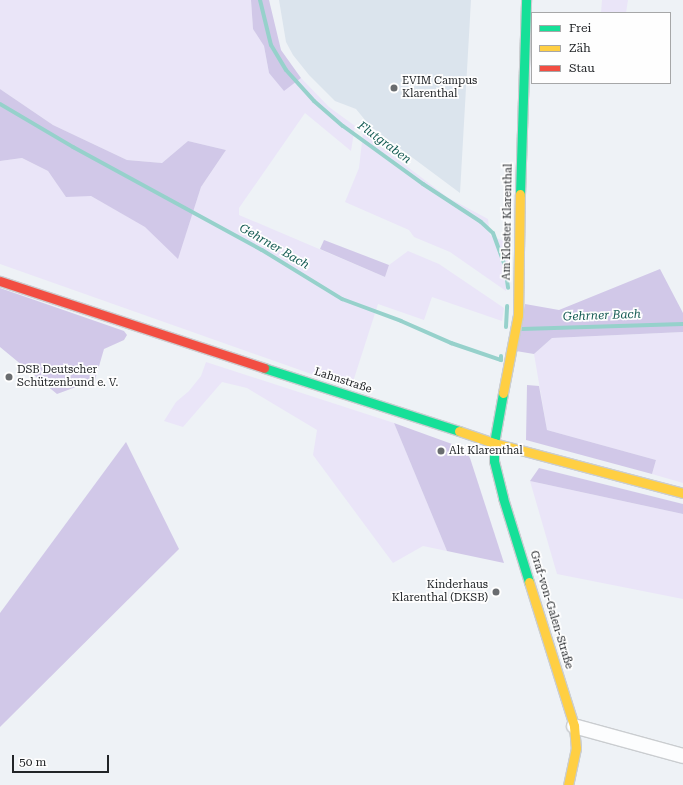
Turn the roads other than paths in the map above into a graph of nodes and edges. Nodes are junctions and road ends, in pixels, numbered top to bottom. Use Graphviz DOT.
graph roads {
  1 [pos="526,0"];
  2 [pos="0,281"];
  3 [pos="494,443"];
  4 [pos="683,493"];
  5 [pos="574,726"];
  6 [pos="683,756"];
  7 [pos="568,785"];
  1 -- 3 [label="street, Am Kloster Klarenthal"];
  2 -- 3 [label="street, Lahnstraße"];
  3 -- 4 [label="street, Lahnstraße"];
  3 -- 5 [label="street, Graf-von-Galen-Straße"];
  5 -- 6 [label="street"];
  5 -- 7 [label="street, Graf-von-Galen-Straße"];
}
